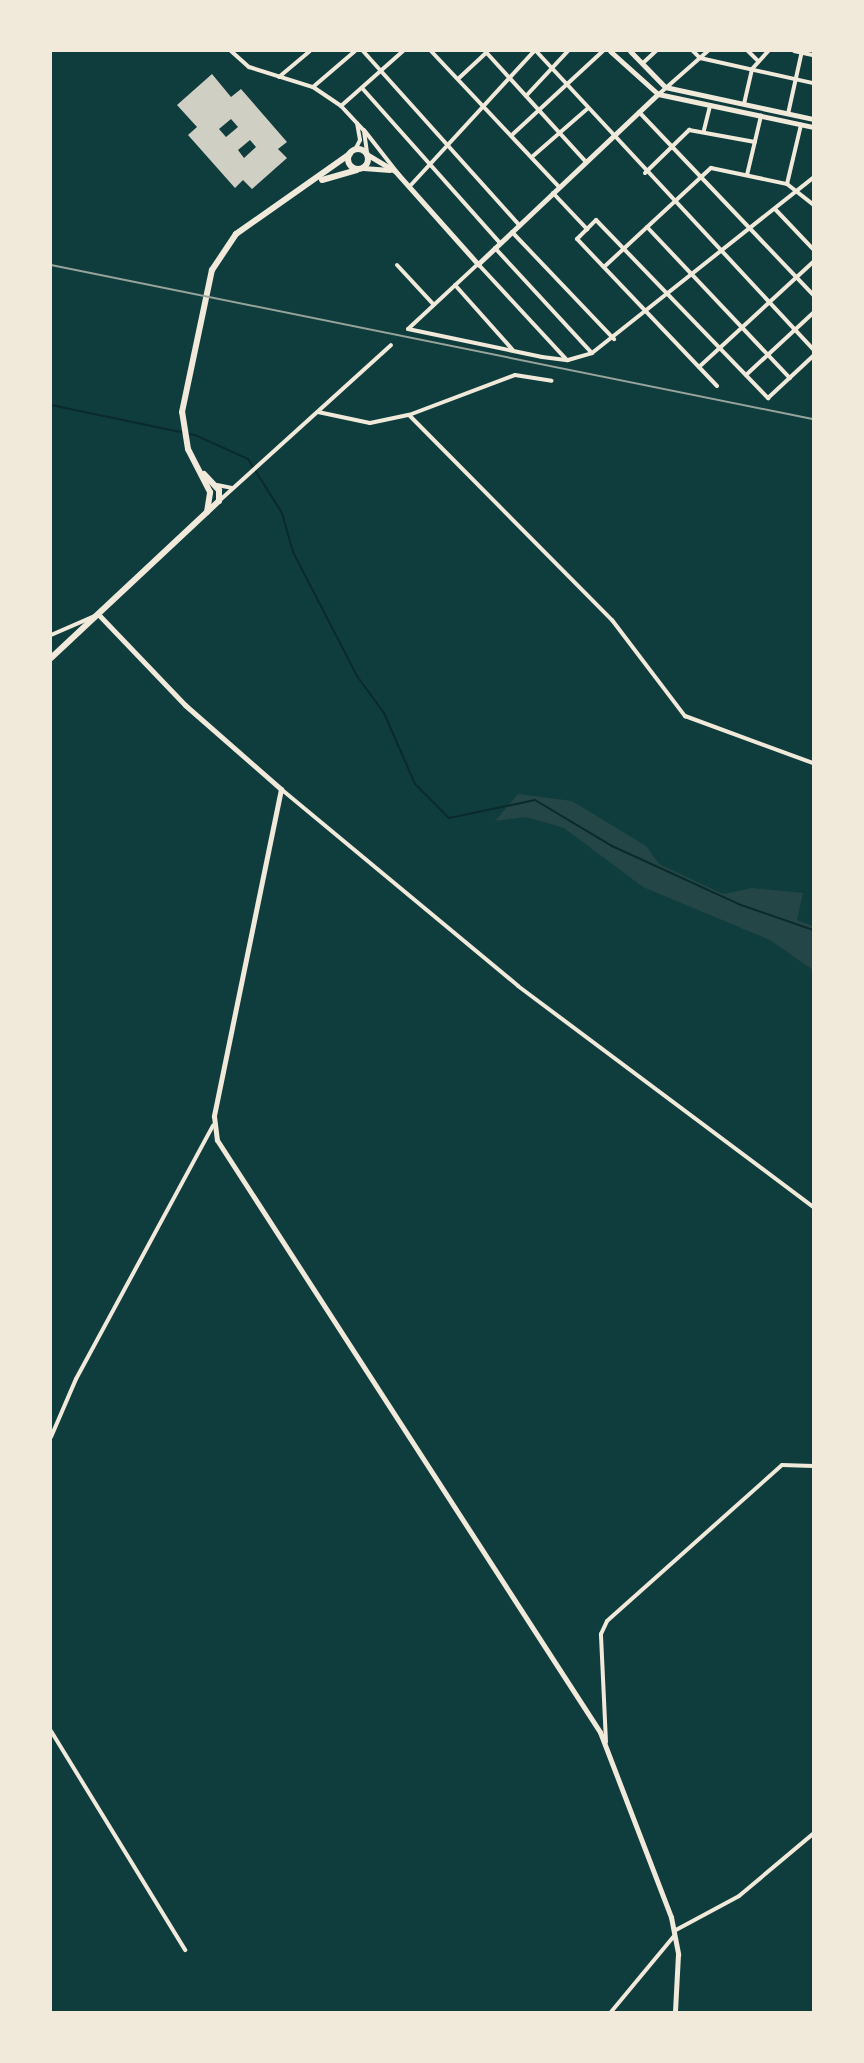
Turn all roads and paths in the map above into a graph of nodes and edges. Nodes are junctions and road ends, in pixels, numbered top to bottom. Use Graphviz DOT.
graph roads {
  1 [pos="231,51"];
  2 [pos="355,51"];
  3 [pos="363,51"];
  4 [pos="403,51"];
  5 [pos="431,51"];
  6 [pos="443,51"];
  7 [pos="535,51"];
  8 [pos="568,51"];
  9 [pos="603,51"];
  10 [pos="610,51"];
  11 [pos="630,51"];
  12 [pos="656,51"];
  13 [pos="693,51"];
  14 [pos="708,51"];
  15 [pos="748,51"];
  16 [pos="768,51"];
  17 [pos="794,51"];
  18 [pos="308,52"];
  19 [pos="486,52"];
  20 [pos="802,52"];
  21 [pos="813,55"];
  22 [pos="437,57"];
  23 [pos="700,58"];
  24 [pos="757,60"];
  25 [pos="643,63"];
  26 [pos="551,69"];
  27 [pos="752,69"];
  28 [pos="381,71"];
  29 [pos="279,77"];
  30 [pos="509,78"];
  31 [pos="458,79"];
  32 [pos="796,80"];
  33 [pos="813,83"];
  34 [pos="566,86"];
  35 [pos="313,87"];
  36 [pos="665,87"];
  37 [pos="362,88"];
  38 [pos="658,94"];
  39 [pos="526,96"];
  40 [pos="744,104"];
  41 [pos="341,106"];
  42 [pos="485,106"];
  43 [pos="710,106"];
  44 [pos="587,109"];
  45 [pos="539,110"];
  46 [pos="639,112"];
  47 [pos="788,114"];
  48 [pos="760,116"];
  49 [pos="813,119"];
  50 [pos="356,123"];
  51 [pos="801,125"];
  52 [pos="362,128"];
  53 [pos="813,128"];
  54 [pos="704,130"];
  55 [pos="560,132"];
  56 [pos="513,134"];
  57 [pos="612,138"];
  58 [pos="755,142"];
  59 [pos="448,145"];
  60 [pos="672,146"];
  61 [pos="352,152"];
  62 [pos="367,154"];
  63 [pos="533,156"];
  64 [pos="586,162"];
  65 [pos="430,165"];
  66 [pos="360,169"];
  67 [pos="395,171"];
  68 [pos="645,173"];
  69 [pos="747,175"];
  70 [pos="400,176"];
  71 [pos="701,177"];
  72 [pos="813,178"];
  73 [pos="318,181"];
  74 [pos="787,184"];
  75 [pos="410,186"];
  76 [pos="559,187"];
  77 [pos="800,189"];
  78 [pos="553,193"];
  79 [pos="674,202"];
  80 [pos="813,204"];
  81 [pos="775,209"];
  82 [pos="519,225"];
  83 [pos="647,227"];
  84 [pos="587,229"];
  85 [pos="753,229"];
  86 [pos="512,232"];
  87 [pos="497,245"];
  88 [pos="625,249"];
  89 [pos="813,249"];
  90 [pos="723,253"];
  91 [pos="813,262"];
  92 [pos="478,264"];
  93 [pos="397,265"];
  94 [pos="604,267"];
  95 [pos="694,275"];
  96 [pos="796,278"];
  97 [pos="455,285"];
  98 [pos="671,294"];
  99 [pos="813,295"];
  100 [pos="770,303"];
  101 [pos="434,304"];
  102 [pos="648,313"];
  103 [pos="813,313"];
  104 [pos="742,327"];
  105 [pos="794,330"];
  106 [pos="614,339"];
  107 [pos="391,345"];
  108 [pos="720,348"];
  109 [pos="813,349"];
  110 [pos="512,350"];
  111 [pos="592,353"];
  112 [pos="767,356"];
  113 [pos="813,356"];
  114 [pos="568,360"];
  115 [pos="699,367"];
  116 [pos="746,375"];
  117 [pos="790,378"];
  118 [pos="552,381"];
  119 [pos="717,386"];
  120 [pos="318,412"];
  121 [pos="410,415"];
  122 [pos="201,471"];
  123 [pos="240,484"];
  124 [pos="216,485"];
  125 [pos="210,492"];
  126 [pos="219,501"];
  127 [pos="207,512"];
  128 [pos="98,614"];
  129 [pos="51,635"];
  130 [pos="51,658"];
  131 [pos="813,763"];
  132 [pos="281,789"];
  133 [pos="213,1126"];
  134 [pos="813,1207"];
  135 [pos="51,1437"];
  136 [pos="813,1466"];
  137 [pos="51,1731"];
  138 [pos="606,1746"];
  139 [pos="813,1834"];
  140 [pos="675,1933"];
  141 [pos="185,1950"];
  142 [pos="611,2012"];
  143 [pos="675,2012"];
  1 -- 29 [label="street"];
  2 -- 35 [label="street"];
  3 -- 28 [label="street"];
  4 -- 28 [label="street"];
  5 -- 22 [label="street"];
  6 -- 22 [label="street"];
  7 -- 26 [label="street"];
  7 -- 30 [label="street"];
  8 -- 26 [label="street"];
  9 -- 34 [label="street"];
  10 -- 38 [label="street"];
  11 -- 25 [label="street"];
  12 -- 25 [label="street"];
  13 -- 23 [label="street"];
  14 -- 23 [label="street"];
  15 -- 24 [label="street"];
  16 -- 24 [label="street"];
  17 -- 20 [label="street"];
  18 -- 29 [label="street"];
  19 -- 30 [label="street"];
  19 -- 31 [label="street"];
  20 -- 21 [label="street"];
  20 -- 32 [label="street"];
  22 -- 31 [label="street"];
  23 -- 27 [label="street"];
  23 -- 36 [label="street"];
  24 -- 27 [label="street"];
  25 -- 36 [label="street"];
  26 -- 34 [label="street"];
  26 -- 39 [label="street"];
  27 -- 32 [label="street"];
  27 -- 40 [label="street"];
  28 -- 37 [label="street"];
  28 -- 59 [label="street"];
  29 -- 35 [label="street"];
  30 -- 39 [label="street"];
  30 -- 42 [label="street"];
  31 -- 42 [label="street"];
  32 -- 33 [label="street"];
  32 -- 47 [label="street"];
  34 -- 44 [label="street"];
  34 -- 45 [label="street"];
  35 -- 41 [label="street"];
  36 -- 38 [label="street"];
  36 -- 40 [label="street"];
  37 -- 41 [label="street"];
  37 -- 65 [label="street"];
  38 -- 43 [label="street"];
  38 -- 46 [label="street"];
  39 -- 45 [label="street"];
  40 -- 47 [label="street"];
  41 -- 50 [label="street"];
  42 -- 56 [label="street"];
  42 -- 59 [label="street"];
  43 -- 48 [label="street"];
  43 -- 54 [label="street"];
  44 -- 55 [label="street"];
  44 -- 57 [label="street"];
  45 -- 55 [label="street"];
  45 -- 56 [label="street"];
  46 -- 57 [label="street"];
  46 -- 60 [label="street"];
  47 -- 49 [label="street"];
  48 -- 51 [label="street"];
  48 -- 58 [label="street"];
  50 -- 52 [label="street"];
  50 -- 61 [label="street"];
  51 -- 53 [label="street"];
  51 -- 74 [label="street"];
  52 -- 62 [label="street"];
  52 -- 70 [label="street"];
  54 -- 58 [label="street"];
  54 -- 60 [label="street"];
  55 -- 63 [label="street"];
  55 -- 64 [label="street"];
  56 -- 63 [label="street"];
  57 -- 64 [label="street"];
  57 -- 68 [label="street"];
  58 -- 69 [label="street"];
  59 -- 65 [label="street"];
  59 -- 82 [label="street"];
  60 -- 68 [label="street"];
  60 -- 71 [label="street"];
  61 -- 62 [label="main road"];
  61 -- 66 [label="main road"];
  61 -- 73 [label="main road"];
  62 -- 66 [label="main road"];
  62 -- 67 [label="street"];
  63 -- 76 [label="street"];
  64 -- 76 [label="street"];
  65 -- 75 [label="street"];
  65 -- 87 [label="street"];
  66 -- 67 [label="street"];
  66 -- 73 [label="main road"];
  67 -- 70 [label="street"];
  68 -- 79 [label="street"];
  69 -- 71 [label="street"];
  69 -- 74 [label="street"];
  70 -- 75 [label="street"];
  71 -- 79 [label="street"];
  71 -- 85 [label="street"];
  72 -- 77 [label="street"];
  73 -- 122 [label="main road"];
  74 -- 77 [label="street"];
  75 -- 92 [label="street"];
  76 -- 78 [label="street"];
  77 -- 80 [label="street"];
  77 -- 81 [label="street"];
  78 -- 82 [label="street"];
  78 -- 84 [label="street"];
  79 -- 83 [label="street"];
  79 -- 90 [label="street"];
  81 -- 85 [label="street"];
  81 -- 89 [label="street"];
  82 -- 86 [label="street"];
  83 -- 88 [label="street"];
  83 -- 95 [label="street"];
  84 -- 88 [label="street"];
  84 -- 94 [label="street"];
  85 -- 90 [label="street"];
  85 -- 96 [label="street"];
  86 -- 87 [label="street"];
  86 -- 106 [label="street"];
  87 -- 92 [label="street"];
  87 -- 111 [label="street"];
  88 -- 94 [label="street"];
  88 -- 98 [label="street"];
  90 -- 95 [label="street"];
  90 -- 100 [label="street"];
  91 -- 96 [label="street"];
  92 -- 97 [label="street"];
  92 -- 114 [label="street"];
  93 -- 101 [label="street"];
  94 -- 102 [label="street"];
  95 -- 98 [label="street"];
  95 -- 104 [label="street"];
  96 -- 99 [label="street"];
  96 -- 100 [label="street"];
  97 -- 101 [label="street"];
  97 -- 110 [label="street"];
  98 -- 102 [label="street"];
  98 -- 108 [label="street"];
  100 -- 104 [label="street"];
  100 -- 105 [label="street"];
  101 -- 110 [label="street"];
  102 -- 106 [label="street"];
  102 -- 115 [label="street"];
  103 -- 105 [label="street"];
  104 -- 108 [label="street"];
  104 -- 112 [label="street"];
  105 -- 109 [label="street"];
  105 -- 112 [label="street"];
  106 -- 111 [label="street"];
  107 -- 120 [label="street"];
  108 -- 115 [label="street"];
  108 -- 116 [label="street"];
  110 -- 114 [label="street"];
  111 -- 114 [label="street"];
  112 -- 116 [label="street"];
  112 -- 117 [label="street"];
  113 -- 117 [label="street"];
  115 -- 119 [label="street"];
  116 -- 117 [label="street"];
  118 -- 121 [label="street"];
  120 -- 121 [label="street"];
  120 -- 123 [label="street"];
  121 -- 131 [label="street"];
  122 -- 124 [label="main road"];
  122 -- 125 [label="main road"];
  123 -- 124 [label="street"];
  123 -- 126 [label="street"];
  124 -- 126 [label="main road"];
  125 -- 126 [label="main road"];
  125 -- 127 [label="main road"];
  126 -- 127 [label="main road"];
  127 -- 128 [label="main road"];
  128 -- 129 [label="street"];
  128 -- 130 [label="main road"];
  128 -- 132 [label="street"];
  132 -- 133 [label="street"];
  132 -- 134 [label="street"];
  133 -- 135 [label="street"];
  133 -- 138 [label="street"];
  136 -- 138 [label="street"];
  137 -- 141 [label="street"];
  138 -- 140 [label="street"];
  139 -- 140 [label="street"];
  140 -- 142 [label="street"];
  140 -- 143 [label="street"];
}
